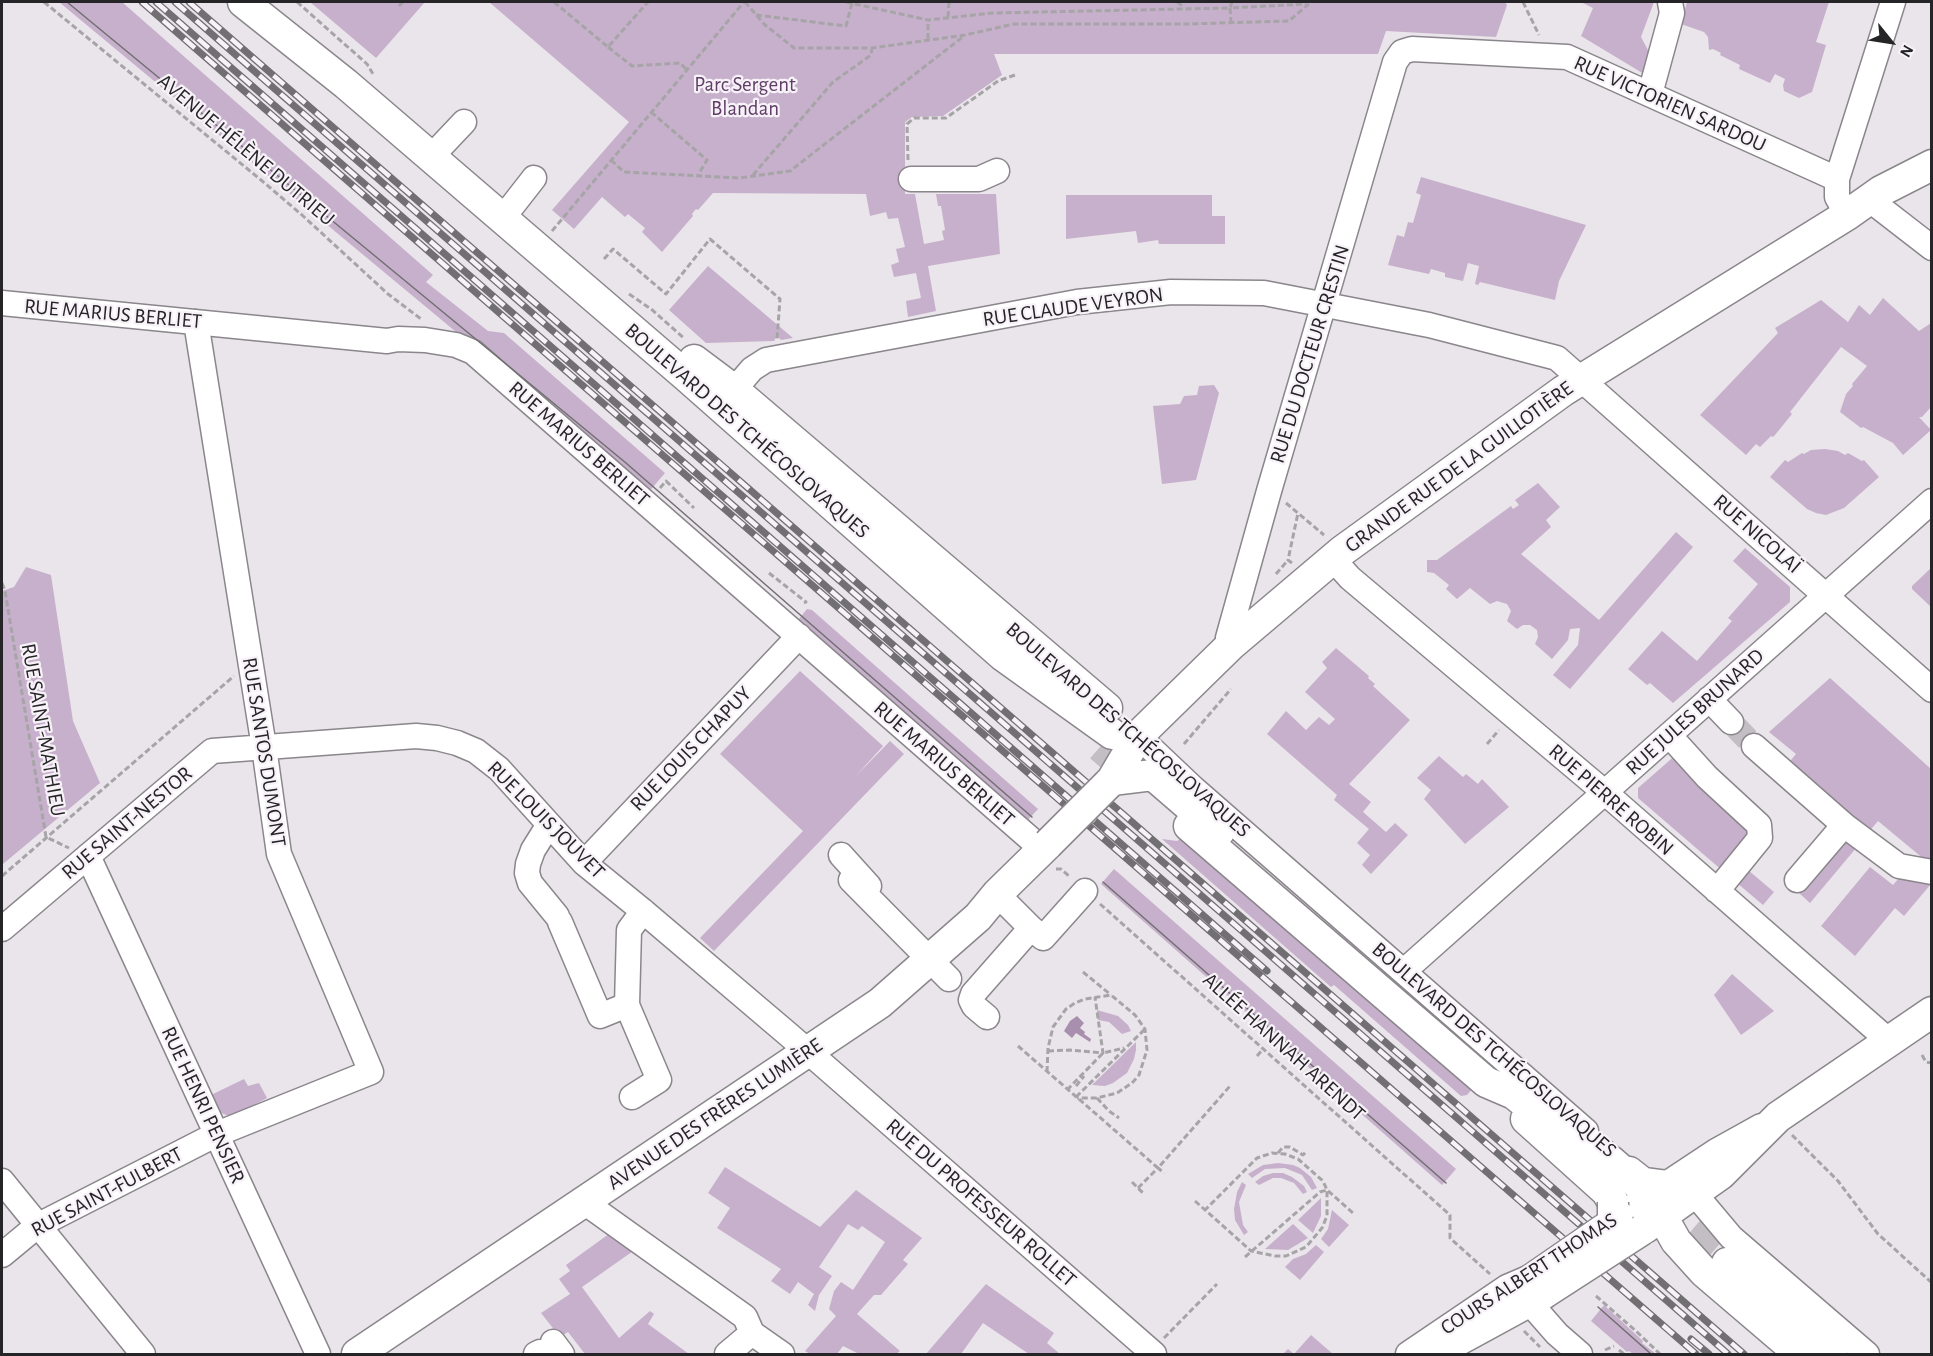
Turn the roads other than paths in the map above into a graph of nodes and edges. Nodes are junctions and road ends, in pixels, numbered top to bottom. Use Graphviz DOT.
graph roads {
  1 [pos="243,2"];
  2 [pos="266,2"];
  3 [pos="1670,2"];
  4 [pos="1893,2"];
  5 [pos="1395,62"];
  6 [pos="346,84"];
  7 [pos="1650,94"];
  8 [pos="464,122"];
  9 [pos="430,158"];
  10 [pos="1932,165"];
  11 [pos="997,171"];
  12 [pos="534,178"];
  13 [pos="911,179"];
  14 [pos="1837,179"];
  15 [pos="1858,207"];
  16 [pos="502,219"];
  17 [pos="1932,248"];
  18 [pos="2,303"];
  19 [pos="1326,303"];
  20 [pos="196,322"];
  21 [pos="1582,380"];
  22 [pos="723,394"];
  23 [pos="1932,501"];
  24 [pos="1331,549"];
  25 [pos="1825,595"];
  26 [pos="799,636"];
  27 [pos="1231,645"];
  28 [pos="1932,690"];
  29 [pos="1709,699"];
  30 [pos="1731,722"];
  31 [pos="1669,735"];
  32 [pos="1117,739"];
  33 [pos="1754,746"];
  34 [pos="264,747"];
  35 [pos="1110,782"];
  36 [pos="1605,793"];
  37 [pos="1844,825"];
  38 [pos="548,826"];
  39 [pos="1189,826"];
  40 [pos="1040,851"];
  41 [pos="840,855"];
  42 [pos="88,856"];
  43 [pos="584,863"];
  44 [pos="1932,872"];
  45 [pos="851,880"];
  46 [pos="1797,880"];
  47 [pos="1085,891"];
  48 [pos="1717,891"];
  49 [pos="997,894"];
  50 [pos="643,911"];
  51 [pos="1031,928"];
  52 [pos="2,929"];
  53 [pos="938,964"];
  54 [pos="1404,970"];
  55 [pos="627,1005"];
  56 [pos="1932,1012"];
  57 [pos="987,1017"];
  58 [pos="1889,1041"];
  59 [pos="808,1051"];
  60 [pos="1486,1070"];
  61 [pos="632,1096"];
  62 [pos="217,1134"];
  63 [pos="2,1182"];
  64 [pos="584,1202"];
  65 [pos="1649,1214"];
  66 [pos="37,1226"];
  67 [pos="2,1255"];
  68 [pos="1727,1263"];
  69 [pos="1540,1300"];
  70 [pos="752,1333"];
  71 [pos="1152,1353"];
  72 [pos="143,1354"];
  73 [pos="318,1354"];
  74 [pos="357,1354"];
  75 [pos="727,1354"];
  76 [pos="782,1354"];
  77 [pos="1408,1354"];
  78 [pos="1433,1354"];
  79 [pos="1472,1354"];
  80 [pos="1580,1354"];
  81 [pos="1800,1354"];
  82 [pos="1832,1354"];
  83 [pos="1867,1354"];
  1 -- 6 [label="main road, BOULEVARD DES TCHÉCOSLOVAQUES"];
  2 -- 6 [label="main road, BOULEVARD DES TCHÉCOSLOVAQUES"];
  3 -- 7 [label="street"];
  4 -- 14 [label="street"];
  5 -- 7 [label="street, RUE VICTORIEN SARDOU"];
  5 -- 19 [label="street, RUE DU DOCTEUR CRESTIN"];
  6 -- 9 [label="main road, BOULEVARD DES TCHÉCOSLOVAQUES"];
  7 -- 14 [label="street, RUE VICTORIEN SARDOU"];
  8 -- 9 [label="street"];
  9 -- 16 [label="main road, BOULEVARD DES TCHÉCOSLOVAQUES"];
  10 -- 15 [label="main road, GRANDE RUE DE LA GUILLOTIÈRE"];
  11 -- 13 [label="street"];
  12 -- 16 [label="street"];
  14 -- 15 [label="street"];
  15 -- 17 [label="street"];
  15 -- 21 [label="main road, GRANDE RUE DE LA GUILLOTIÈRE"];
  16 -- 22 [label="main road, BOULEVARD DES TCHÉCOSLOVAQUES"];
  18 -- 20 [label="street, RUE MARIUS BERLIET"];
  19 -- 21 [label="street, RUE CLAUDE VEYRON"];
  19 -- 22 [label="street, RUE CLAUDE VEYRON"];
  19 -- 27 [label="street, RUE DU DOCTEUR CRESTIN"];
  20 -- 26 [label="street, RUE MARIUS BERLIET"];
  20 -- 34 [label="street, RUE SANTOS DUMONT"];
  21 -- 24 [label="main road, GRANDE RUE DE LA GUILLOTIÈRE"];
  21 -- 25 [label="street, RUE NICOLAÏ"];
  22 -- 32 [label="main road, BOULEVARD DES TCHÉCOSLOVAQUES"];
  22 -- 32 [label="main road, BOULEVARD DES TCHÉCOSLOVAQUES"];
  23 -- 25 [label="street, RUE JULES BRUNARD"];
  24 -- 27 [label="main road, GRANDE RUE DE LA GUILLOTIÈRE"];
  24 -- 36 [label="street, RUE PIERRE ROBIN"];
  25 -- 28 [label="street, RUE NICOLAÏ"];
  25 -- 29 [label="street, RUE JULES BRUNARD"];
  26 -- 40 [label="street, RUE MARIUS BERLIET"];
  26 -- 43 [label="street, RUE LOUIS CHAPUY"];
  27 -- 32 [label="main road, GRANDE RUE DE LA GUILLOTIÈRE"];
  29 -- 30 [label="street"];
  29 -- 31 [label="street, RUE JULES BRUNARD"];
  31 -- 36 [label="street, RUE JULES BRUNARD"];
  31 -- 48 [label="street"];
  32 -- 35 [label="main road, GRANDE RUE DE LA GUILLOTIÈRE"];
  32 -- 54 [label="street, BOULEVARD DES TCHÉCOSLOVAQUES"];
  33 -- 37 [label="street"];
  34 -- 38 [label="street, RUE LOUIS JOUVET"];
  34 -- 42 [label="street, RUE SAINT-NESTOR"];
  34 -- 62 [label="street, RUE SANTOS DUMONT"];
  35 -- 40 [label="main road, GRANDE RUE DE LA GUILLOTIÈRE, bridge"];
  35 -- 60 [label="main road"];
  36 -- 48 [label="street, RUE PIERRE ROBIN"];
  36 -- 54 [label="street, RUE JULES BRUNARD"];
  37 -- 44 [label="street"];
  37 -- 46 [label="street"];
  38 -- 43 [label="street, RUE LOUIS JOUVET"];
  38 -- 55 [label="street"];
  39 -- 60 [label="main road"];
  40 -- 49 [label="main road, AVENUE DES FRÈRES LUMIÈRE"];
  41 -- 53 [label="street"];
  42 -- 52 [label="street, RUE SAINT-NESTOR"];
  42 -- 62 [label="street, RUE HENRI PENSIER"];
  43 -- 50 [label="street, RUE LOUIS JOUVET"];
  45 -- 53 [label="street"];
  47 -- 51 [label="street"];
  48 -- 58 [label="street, RUE PIERRE ROBIN"];
  49 -- 51 [label="street"];
  49 -- 53 [label="main road, AVENUE DES FRÈRES LUMIÈRE"];
  50 -- 55 [label="street"];
  50 -- 59 [label="street, RUE LOUIS JOUVET"];
  51 -- 57 [label="street"];
  53 -- 59 [label="main road, AVENUE DES FRÈRES LUMIÈRE"];
  54 -- 65 [label="street, BOULEVARD DES TCHÉCOSLOVAQUES"];
  55 -- 61 [label="street"];
  56 -- 58 [label="main road"];
  58 -- 65 [label="main road"];
  59 -- 64 [label="main road, AVENUE DES FRÈRES LUMIÈRE"];
  59 -- 71 [label="street, RUE DU PROFESSEUR ROLLET"];
  60 -- 65 [label="main road"];
  62 -- 66 [label="street, RUE SAINT-FULBERT"];
  62 -- 73 [label="street, RUE HENRI PENSIER"];
  63 -- 66 [label="street"];
  64 -- 70 [label="street"];
  64 -- 74 [label="main road, AVENUE DES FRÈRES LUMIÈRE"];
  65 -- 69 [label="main road"];
  65 -- 69 [label="street, COURS ALBERT THOMAS, bridge"];
  65 -- 81 [label="main road"];
  65 -- 83 [label="street"];
  66 -- 67 [label="street, RUE SAINT-FULBERT"];
  66 -- 72 [label="street"];
  68 -- 82 [label="main road"];
  69 -- 77 [label="street, COURS ALBERT THOMAS"];
  69 -- 78 [label="main road, COURS ALBERT THOMAS"];
  69 -- 79 [label="main road"];
  69 -- 80 [label="street"];
  70 -- 75 [label="street"];
  70 -- 76 [label="street"];
}
